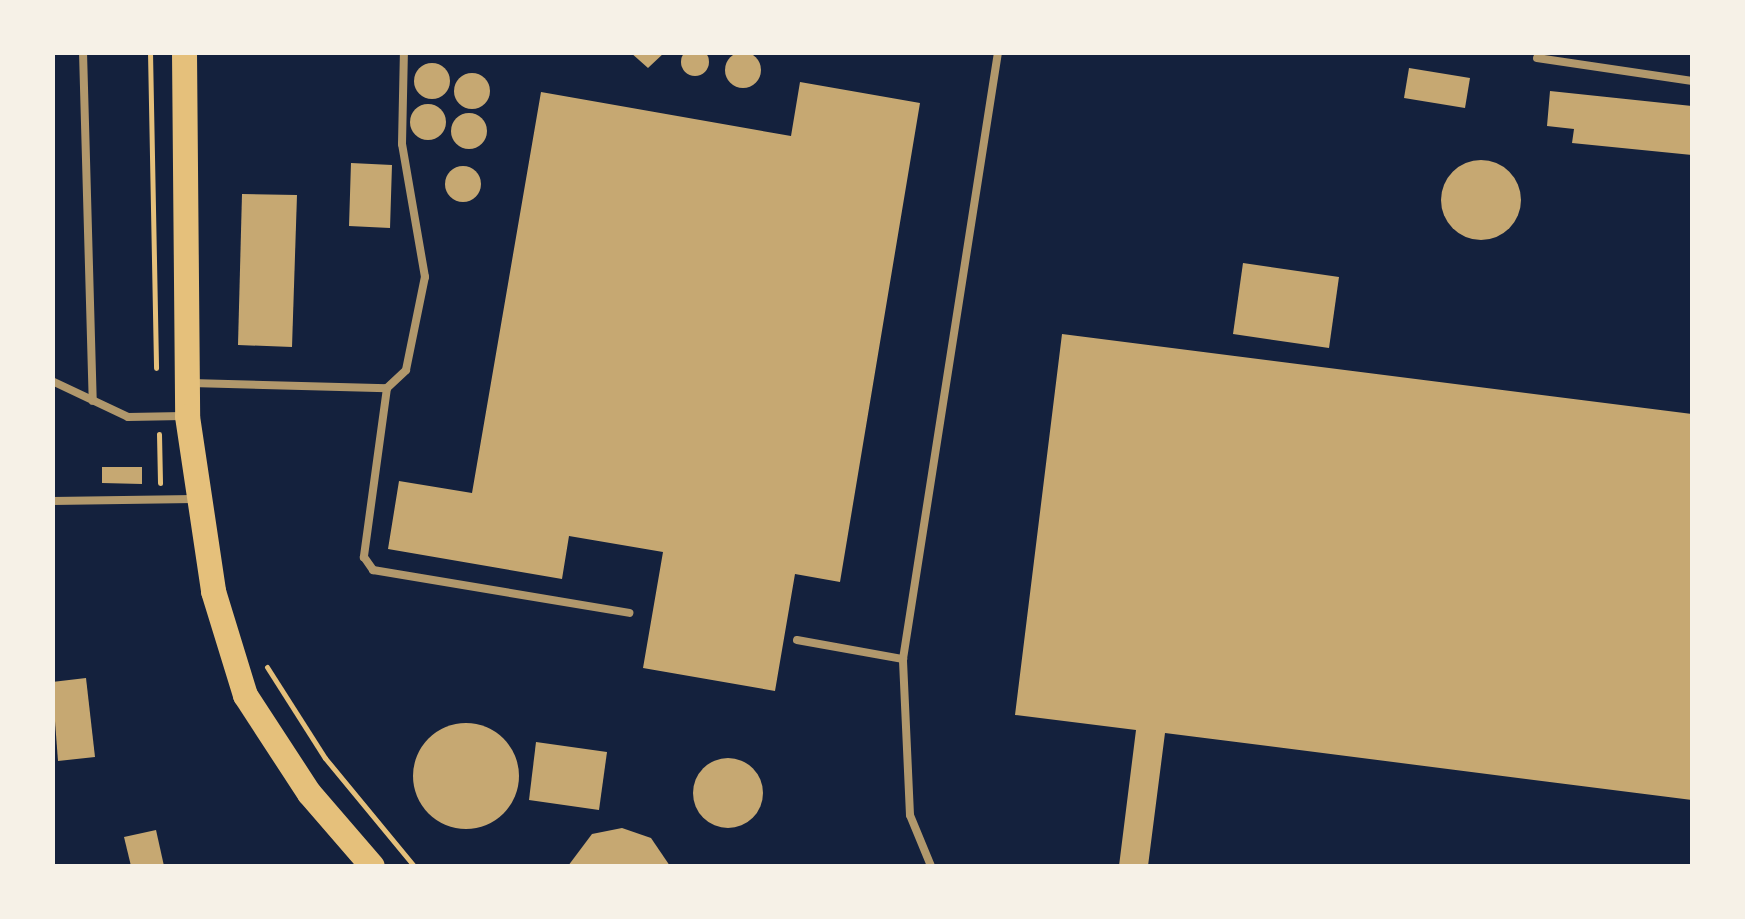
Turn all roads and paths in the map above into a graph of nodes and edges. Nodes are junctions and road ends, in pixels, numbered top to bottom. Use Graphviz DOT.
graph roads {
  1 [pos="84,52"];
  2 [pos="150,52"];
  3 [pos="184,52"];
  4 [pos="404,52"];
  5 [pos="998,52"];
  6 [pos="1537,58"];
  7 [pos="1692,81"];
  8 [pos="52,381"];
  9 [pos="186,383"];
  10 [pos="387,388"];
  11 [pos="93,401"];
  12 [pos="187,416"];
  13 [pos="158,418"];
  14 [pos="55,498"];
  15 [pos="194,499"];
  16 [pos="160,501"];
  17 [pos="629,613"];
  18 [pos="797,640"];
  19 [pos="261,657"];
  20 [pos="903,660"];
  21 [pos="372,866"];
  22 [pos="414,866"];
  23 [pos="931,866"];
  1 -- 11 [label="lane"];
  2 -- 13 [label="path"];
  3 -- 9 [label="main road"];
  4 -- 10 [label="lane"];
  5 -- 20 [label="lane"];
  6 -- 7 [label="lane"];
  8 -- 11 [label="lane"];
  9 -- 10 [label="lane"];
  9 -- 12 [label="main road"];
  10 -- 17 [label="lane"];
  11 -- 13 [label="lane"];
  12 -- 13 [label="lane"];
  12 -- 15 [label="main road"];
  13 -- 16 [label="path"];
  14 -- 16 [label="lane"];
  15 -- 16 [label="lane"];
  15 -- 21 [label="main road"];
  18 -- 20 [label="lane"];
  19 -- 22 [label="path"];
  20 -- 23 [label="lane"];
}
